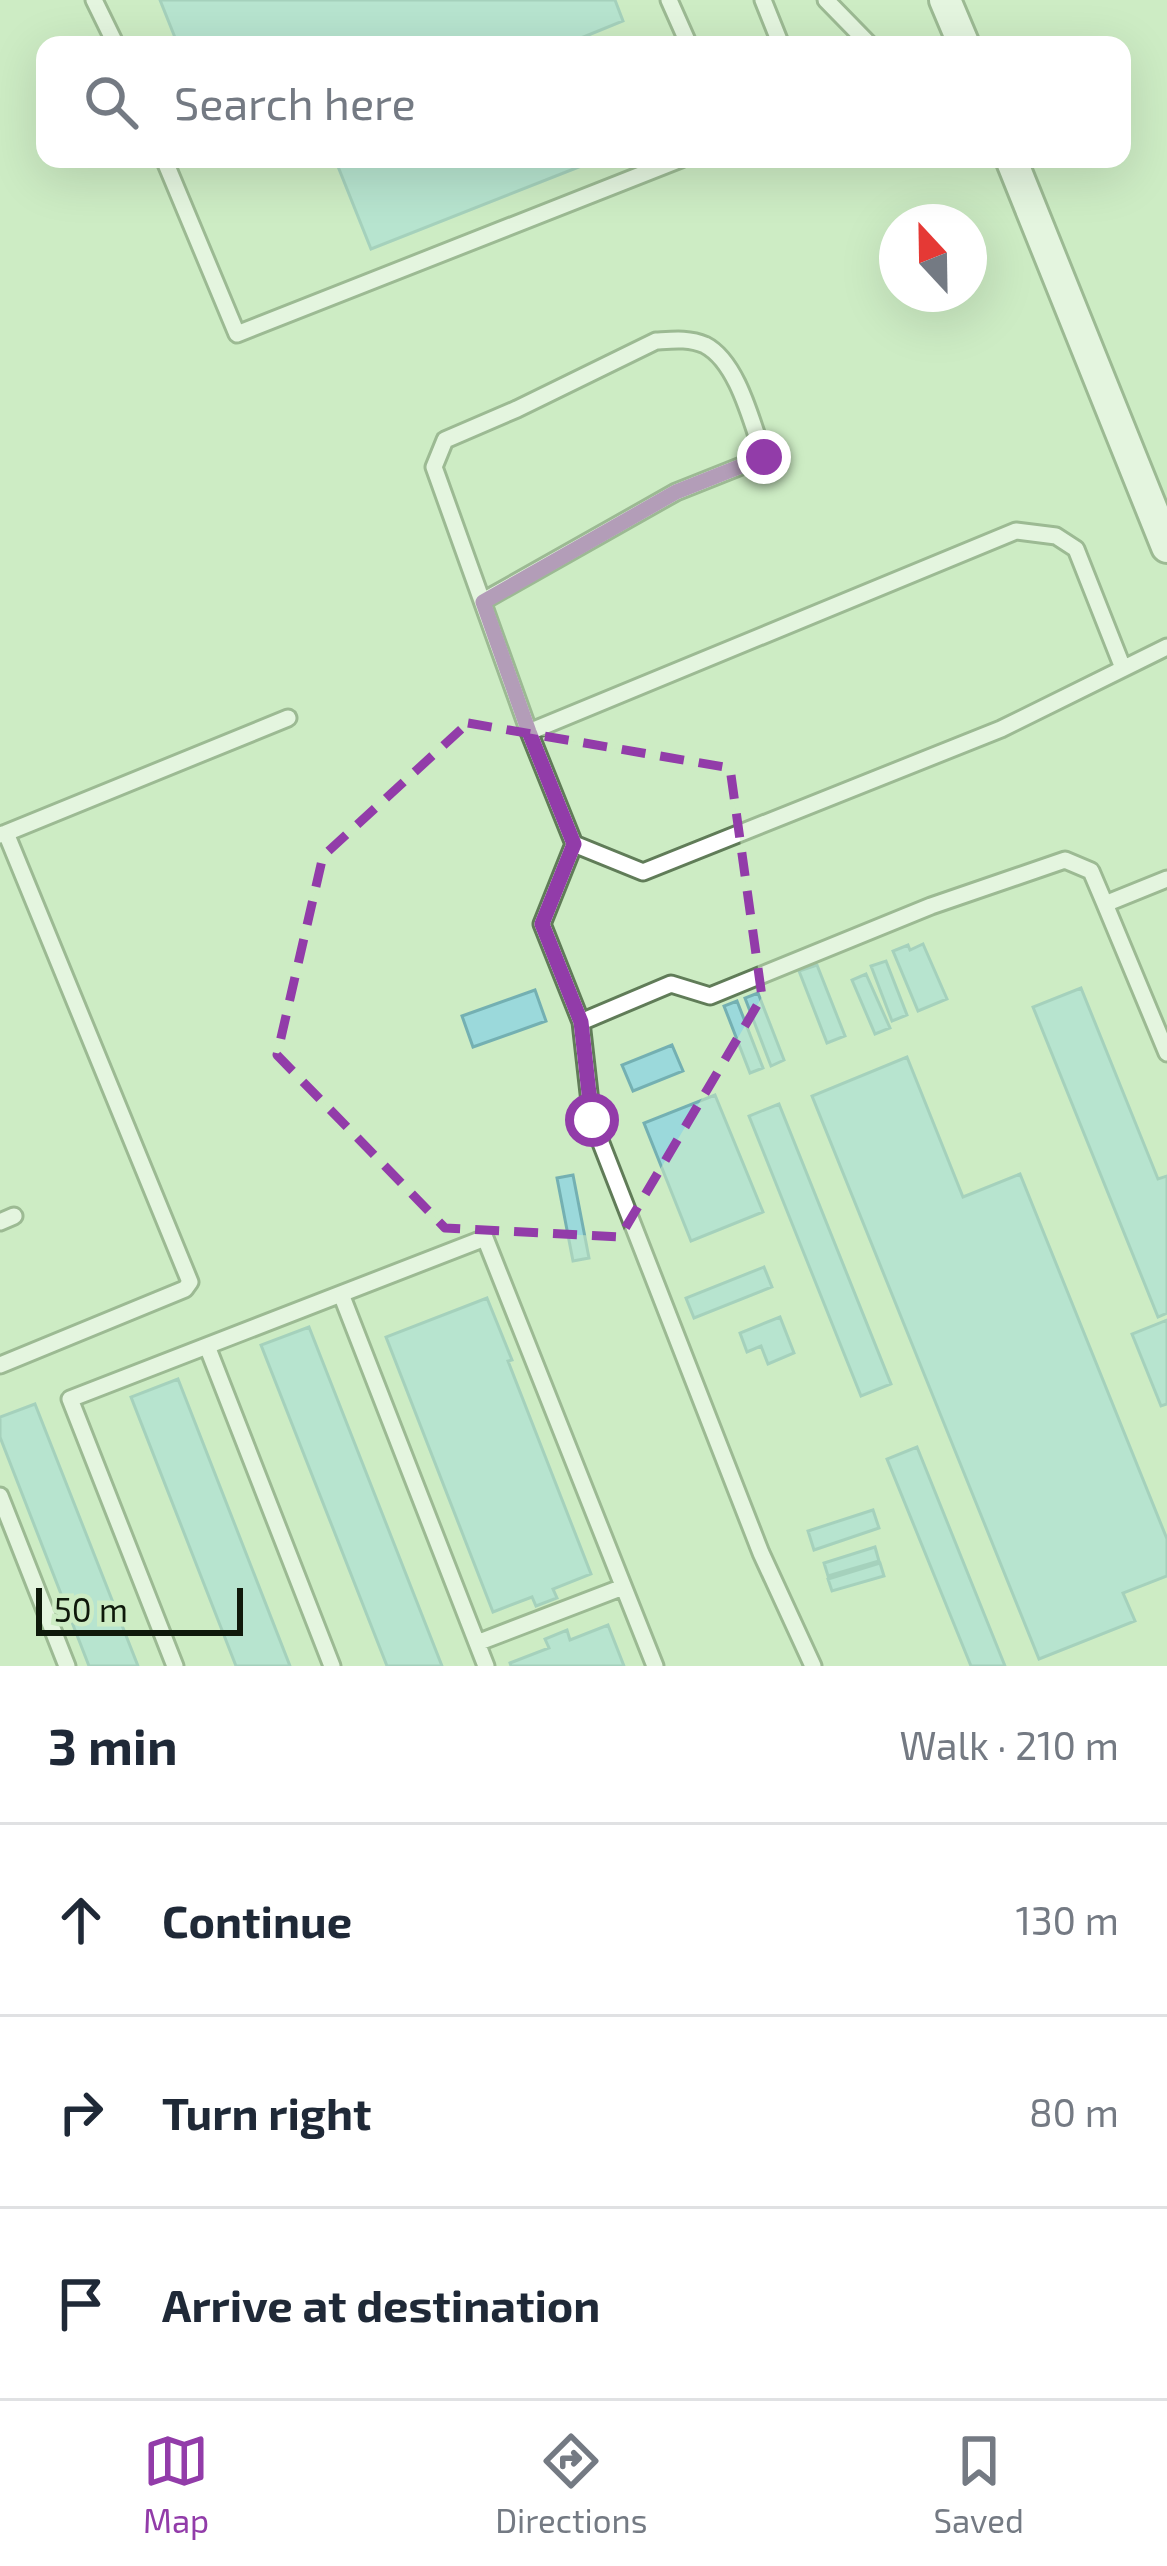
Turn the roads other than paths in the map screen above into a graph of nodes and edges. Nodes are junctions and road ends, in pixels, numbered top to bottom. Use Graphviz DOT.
graph roads {
  1 [pos="94,0"];
  2 [pos="669,0"];
  3 [pos="764,0"];
  4 [pos="826,0"];
  5 [pos="945,0"];
  6 [pos="112,36"];
  7 [pos="685,36"];
  8 [pos="778,36"];
  9 [pos="860,36"];
  10 [pos="960,36"];
  11 [pos="168,168"];
  12 [pos="658,168"];
  13 [pos="1015,168"];
  14 [pos="1167,547"];
  15 [pos="483,602"];
  16 [pos="1167,647"];
  17 [pos="1123,668"];
  18 [pos="288,718"];
  19 [pos="529,732"];
  20 [pos="3,834"];
  21 [pos="574,844"];
  22 [pos="1167,879"];
  23 [pos="1106,904"];
  24 [pos="581,1022"];
  25 [pos="1167,1053"];
  26 [pos="341,1294"];
  27 [pos="207,1346"];
  28 [pos="0,1365"];
  29 [pos="0,1496"];
  30 [pos="623,1586"];
  31 [pos="477,1643"];
  32 [pos="67,1666"];
  33 [pos="175,1666"];
  34 [pos="332,1666"];
  35 [pos="486,1666"];
  36 [pos="655,1666"];
  37 [pos="813,1666"];
  1 -- 6 [label="lane"];
  2 -- 7 [label="lane"];
  3 -- 8 [label="lane"];
  4 -- 9 [label="lane"];
  5 -- 10 [label="street"];
  11 -- 12 [label="lane"];
  13 -- 14 [label="street"];
  15 -- 15 [label="lane"];
  15 -- 19 [label="lane"];
  16 -- 17 [label="lane"];
  17 -- 19 [label="lane"];
  17 -- 21 [label="lane"];
  18 -- 20 [label="lane"];
  19 -- 21 [label="lane"];
  20 -- 28 [label="lane"];
  21 -- 24 [label="lane"];
  22 -- 23 [label="lane"];
  23 -- 24 [label="lane"];
  23 -- 25 [label="lane"];
  24 -- 37 [label="lane"];
  26 -- 27 [label="lane"];
  26 -- 30 [label="lane"];
  26 -- 31 [label="lane"];
  27 -- 33 [label="lane"];
  27 -- 34 [label="lane"];
  29 -- 32 [label="lane"];
  30 -- 31 [label="lane"];
  30 -- 36 [label="lane"];
  31 -- 35 [label="lane"];
}
